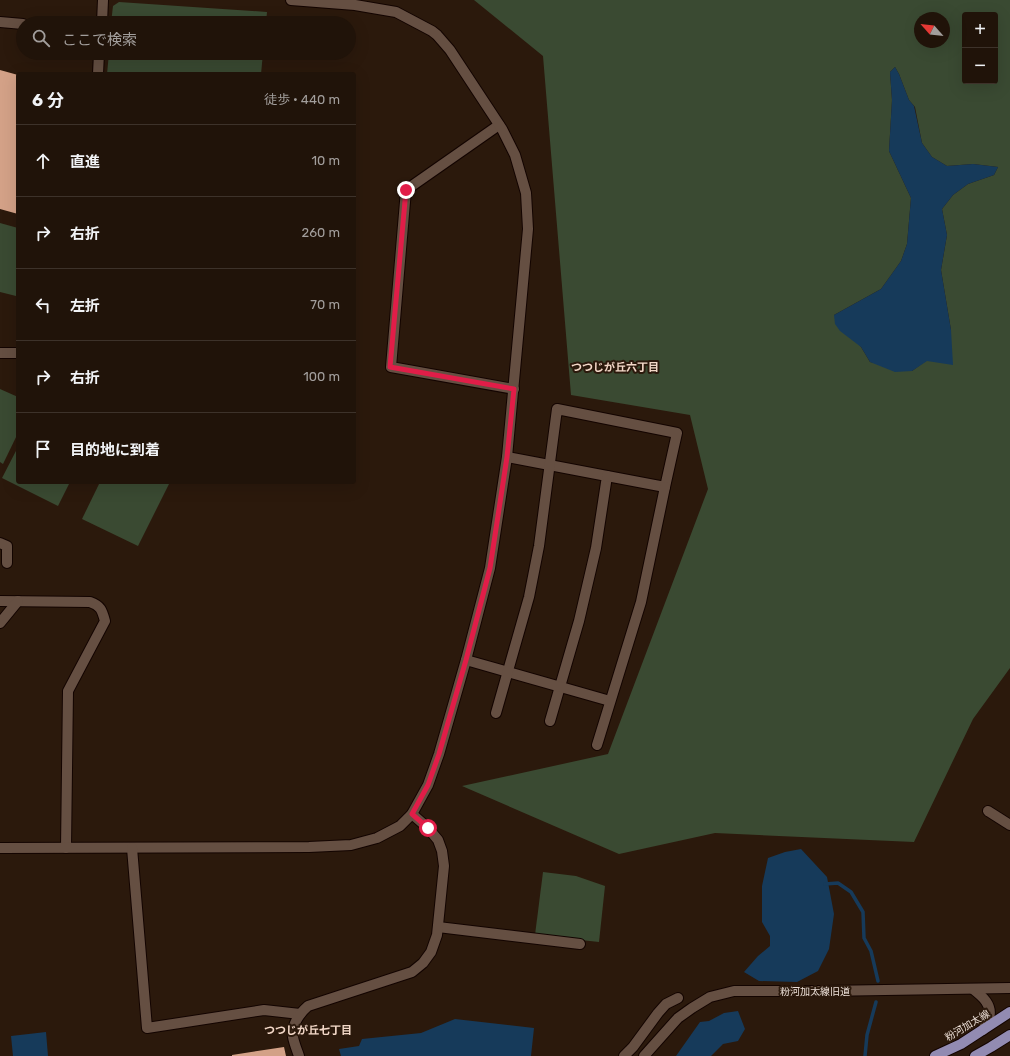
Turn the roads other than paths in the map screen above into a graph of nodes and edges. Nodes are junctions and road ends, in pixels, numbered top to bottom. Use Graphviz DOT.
graph roads {
  1 [pos="103,0"];
  2 [pos="291,0"];
  3 [pos="102,16"];
  4 [pos="0,22"];
  5 [pos="16,23"];
  6 [pos="99,60"];
  7 [pos="98,72"];
  8 [pos="498,125"];
  9 [pos="16,353"];
  10 [pos="0,354"];
  11 [pos="514,389"];
  12 [pos="507,457"];
  13 [pos="550,465"];
  14 [pos="607,476"];
  15 [pos="665,487"];
  16 [pos="0,543"];
  17 [pos="8,563"];
  18 [pos="0,601"];
  19 [pos="18,602"];
  20 [pos="0,623"];
  21 [pos="466,660"];
  22 [pos="508,672"];
  23 [pos="560,687"];
  24 [pos="610,702"];
  25 [pos="496,713"];
  26 [pos="550,721"];
  27 [pos="597,745"];
  28 [pos="988,811"];
  29 [pos="412,814"];
  30 [pos="1010,825"];
  31 [pos="0,848"];
  32 [pos="66,848"];
  33 [pos="132,848"];
  34 [pos="438,927"];
  35 [pos="580,944"];
  36 [pos="1010,988"];
  37 [pos="973,989"];
  38 [pos="678,998"];
  39 [pos="1010,1012"];
  40 [pos="300,1014"];
  41 [pos="983,1030"];
  42 [pos="1010,1035"];
  43 [pos="299,1056"];
  44 [pos="624,1056"];
  45 [pos="644,1056"];
  46 [pos="935,1056"];
  47 [pos="975,1056"];
  1 -- 3 [label="street"];
  2 -- 8 [label="street"];
  4 -- 5 [label="street"];
  6 -- 7 [label="street"];
  8 -- 11 [label="street"];
  8 -- 11 [label="street"];
  9 -- 10 [label="street"];
  11 -- 12 [label="street"];
  12 -- 13 [label="street"];
  12 -- 21 [label="street"];
  13 -- 14 [label="street"];
  13 -- 15 [label="street"];
  13 -- 22 [label="street"];
  14 -- 15 [label="street"];
  14 -- 23 [label="street"];
  15 -- 24 [label="street"];
  16 -- 17 [label="street"];
  18 -- 19 [label="street"];
  19 -- 20 [label="street"];
  19 -- 32 [label="street"];
  21 -- 22 [label="street"];
  21 -- 29 [label="street"];
  22 -- 23 [label="street"];
  22 -- 25 [label="street"];
  23 -- 24 [label="street"];
  23 -- 26 [label="street"];
  24 -- 27 [label="street"];
  28 -- 30 [label="street"];
  29 -- 33 [label="street"];
  29 -- 34 [label="street"];
  31 -- 32 [label="street"];
  32 -- 33 [label="street"];
  33 -- 40 [label="street"];
  34 -- 35 [label="street"];
  34 -- 40 [label="street"];
  36 -- 37 [label="street, 粉河加太線旧道"];
  37 -- 41 [label="street"];
  37 -- 45 [label="street, 粉河加太線旧道"];
  38 -- 44 [label="street"];
  39 -- 41 [label="main road, 粉河加太線"];
  40 -- 43 [label="street"];
  41 -- 46 [label="main road, 粉河加太線"];
  42 -- 47 [label="main road"];
}
